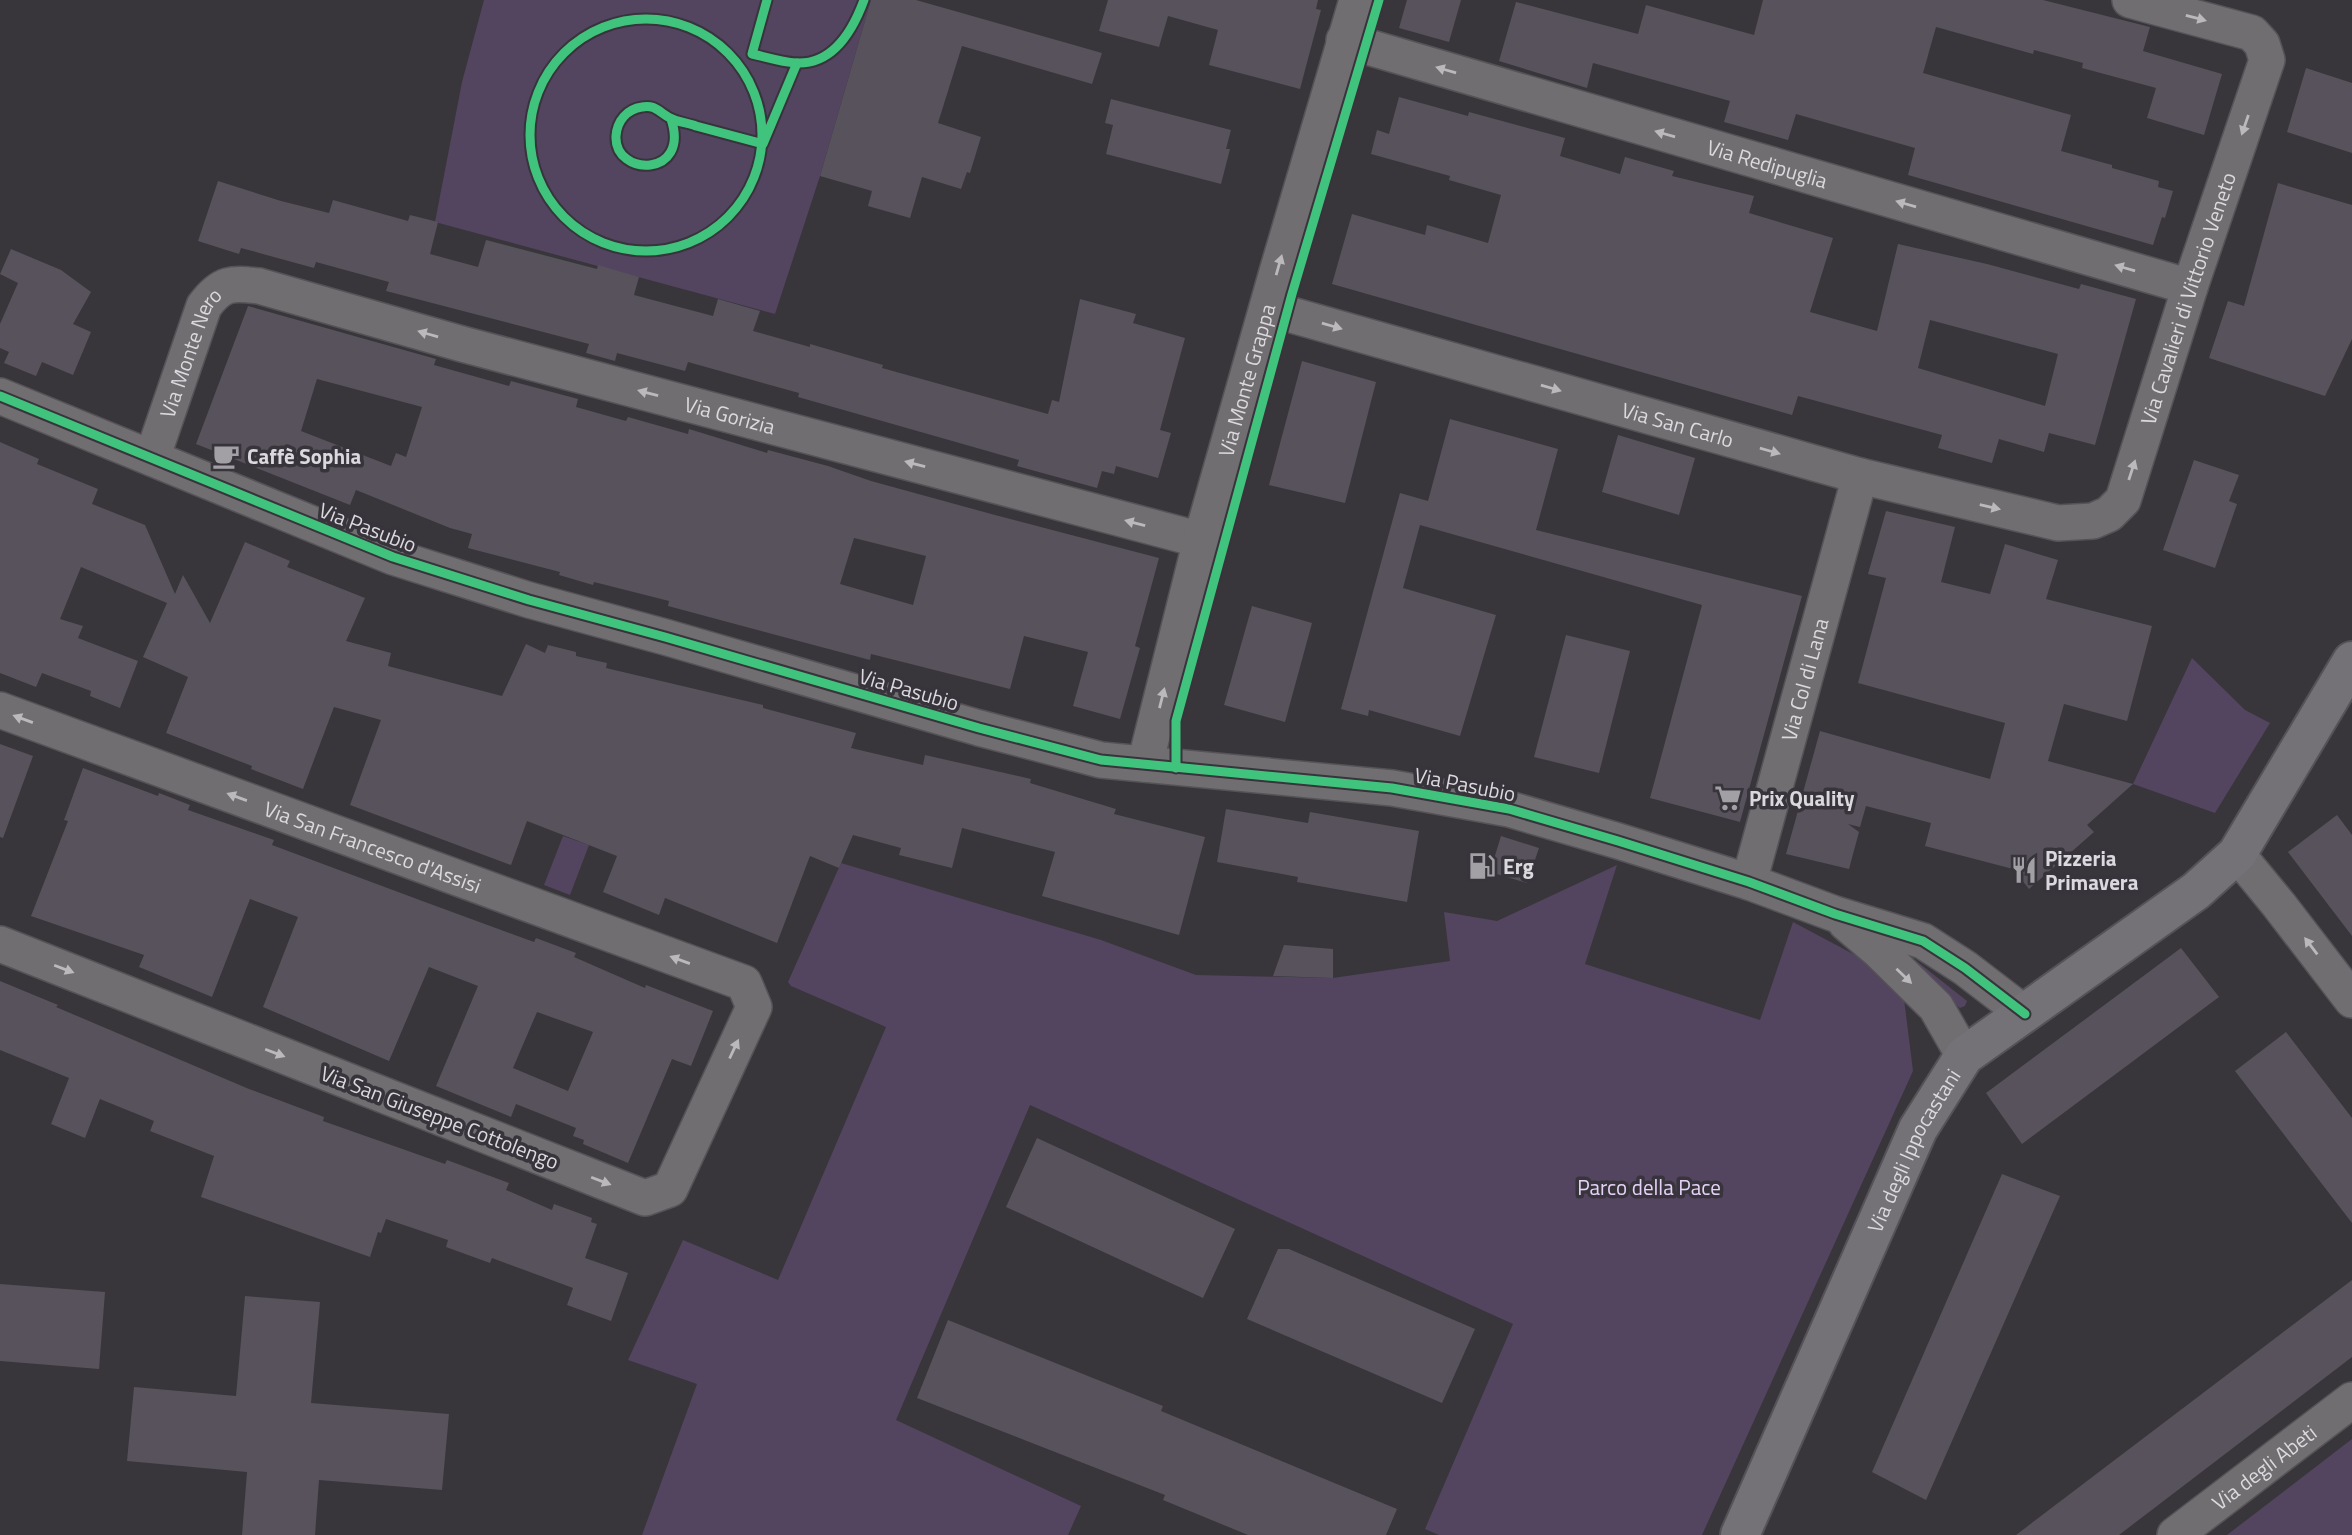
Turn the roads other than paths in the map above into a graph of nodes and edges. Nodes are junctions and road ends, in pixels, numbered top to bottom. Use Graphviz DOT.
graph roads {
  1 [pos="1357,0"];
  2 [pos="2130,0"];
  3 [pos="1344,40"];
  4 [pos="259,286"];
  5 [pos="2190,287"];
  6 [pos="1267,308"];
  7 [pos="0,396"];
  8 [pos="152,458"];
  9 [pos="1860,476"];
  10 [pos="2093,522"];
  11 [pos="1201,540"];
  12 [pos="2352,661"];
  13 [pos="0,710"];
  14 [pos="1145,764"];
  15 [pos="2238,854"];
  16 [pos="1749,882"];
  17 [pos="1835,914"];
  18 [pos="0,944"];
  19 [pos="744,983"];
  20 [pos="2352,1000"];
  21 [pos="2025,1014"];
  22 [pos="1964,1056"];
  23 [pos="2352,1400"];
  24 [pos="1740,1535"];
  25 [pos="2175,1535"];
  1 -- 3 [label="street, Via Monte Grappa"];
  2 -- 5 [label="street, Via Cavalieri di Vittorio Veneto, one-way"];
  5 -- 3 [label="street, Via Redipuglia, one-way"];
  6 -- 3 [label="street, Via Monte Grappa, one-way"];
  4 -- 8 [label="street, Via Monte Nero"];
  11 -- 4 [label="street, Via Gorizia, one-way"];
  10 -- 5 [label="street, Via Cavalieri di Vittorio Veneto, one-way"];
  6 -- 9 [label="street, Via San Carlo, one-way"];
  6 -- 11 [label="street, Via Monte Grappa"];
  7 -- 8 [label="street, Via Pasubio"];
  8 -- 14 [label="street, Via Pasubio"];
  9 -- 10 [label="street, Via San Carlo, one-way"];
  9 -- 16 [label="street, Via Col di Lana"];
  14 -- 11 [label="street, Via Monte Grappa, one-way"];
  12 -- 15 [label="street, Via degli Ippocastani"];
  19 -- 13 [label="street, Via San Francesco d'Assisi, one-way"];
  14 -- 16 [label="street, Via Pasubio"];
  20 -- 15 [label="street, one-way"];
  15 -- 21 [label="street, Via degli Ippocastani"];
  16 -- 17 [label="street, Via Pasubio"];
  17 -- 21 [label="street, Via Pasubio"];
  17 -- 22 [label="street, one-way"];
  18 -- 19 [label="street, Via San Giuseppe Cottolengo, one-way"];
  21 -- 22 [label="street, Via degli Ippocastani"];
  22 -- 24 [label="street, Via degli Ippocastani"];
  23 -- 25 [label="street, Via degli Abeti"];
}
